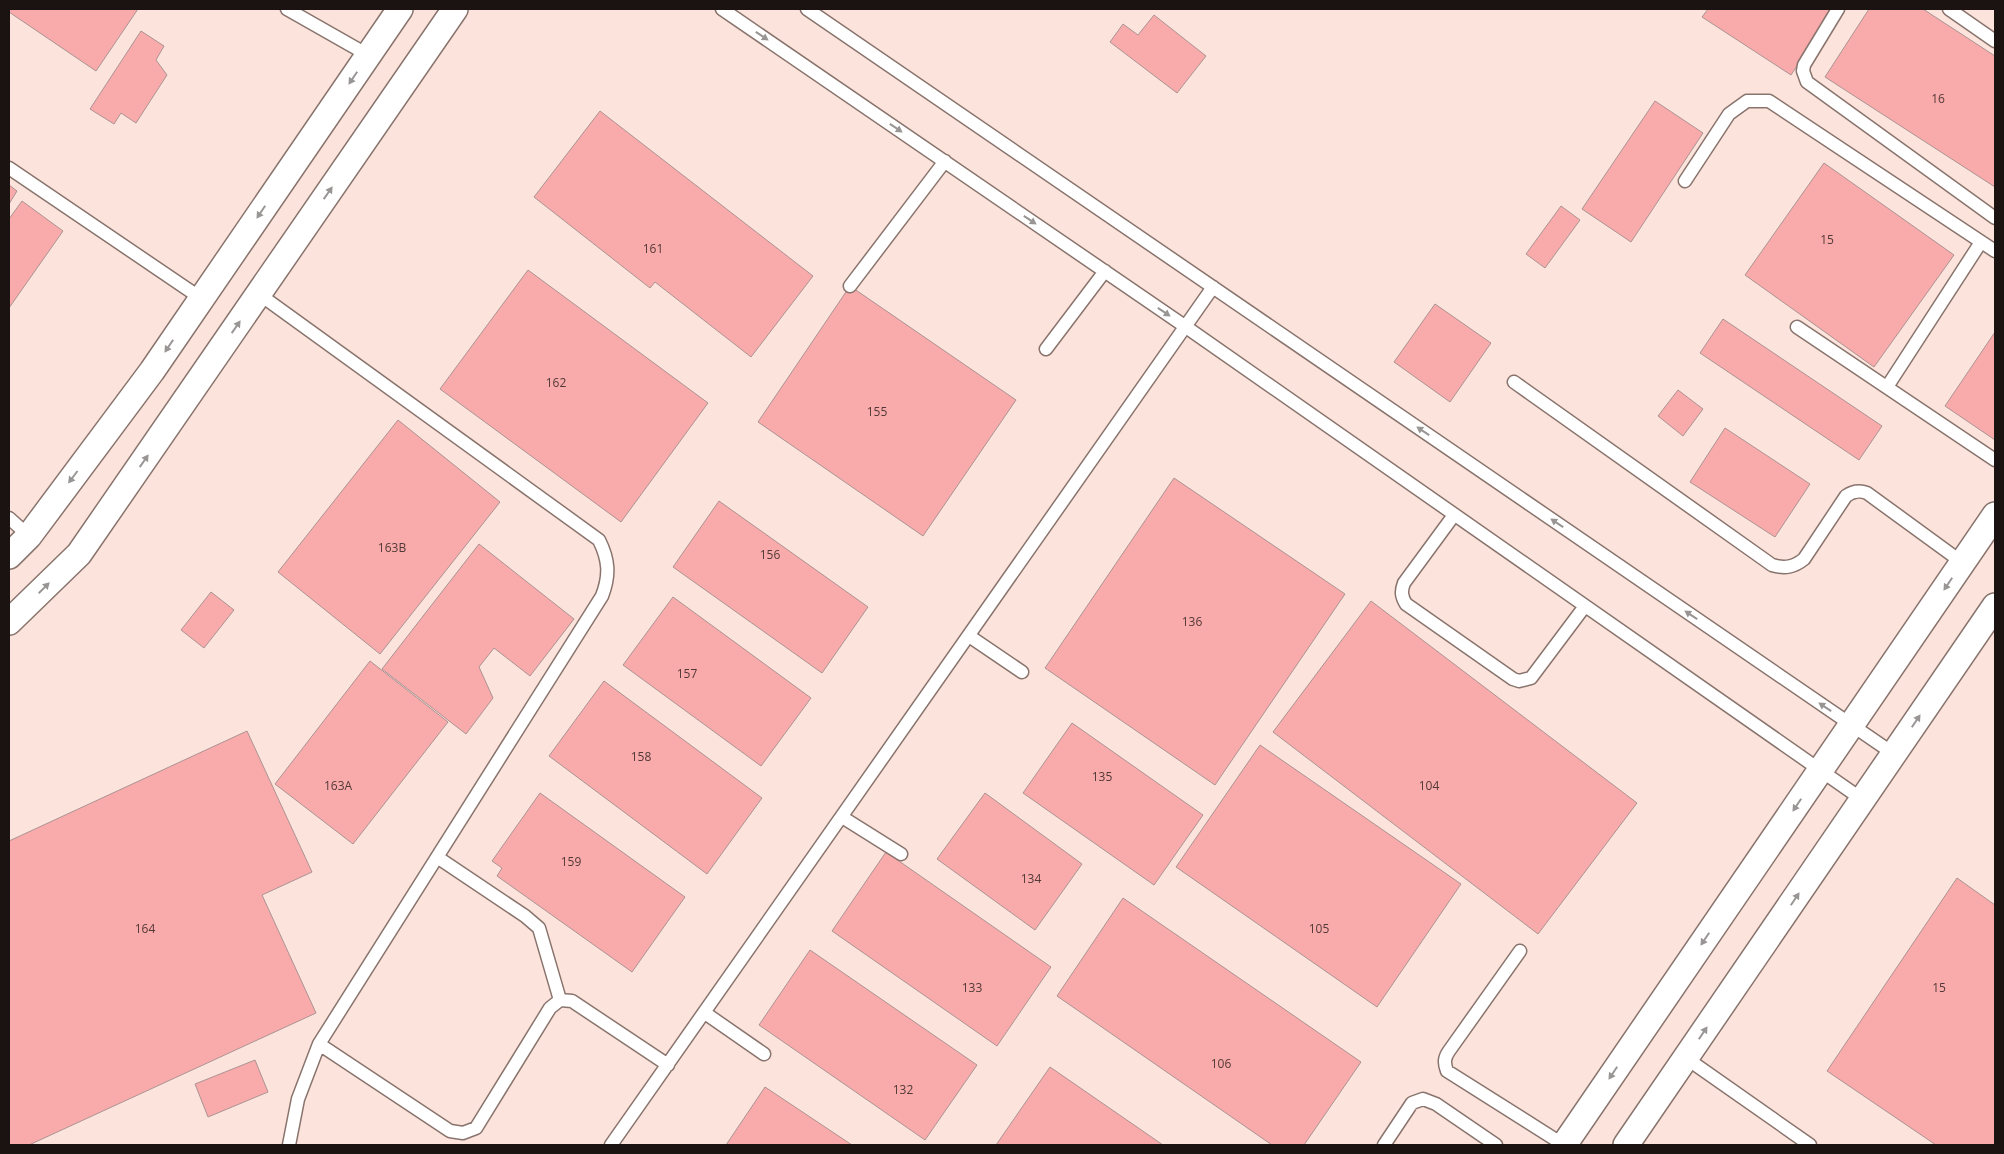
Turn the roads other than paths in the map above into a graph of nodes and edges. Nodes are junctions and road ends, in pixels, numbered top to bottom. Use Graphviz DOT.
graph roads {
  1 [pos="287,9"];
  2 [pos="400,9"];
  3 [pos="455,9"];
  4 [pos="722,9"];
  5 [pos="807,9"];
  6 [pos="1838,9"];
  7 [pos="1949,9"];
  8 [pos="1995,41"];
  9 [pos="368,56"];
  10 [pos="945,161"];
  11 [pos="9,168"];
  12 [pos="1685,181"];
  13 [pos="1995,218"];
  14 [pos="1981,242"];
  15 [pos="1995,251"];
  16 [pos="1105,271"];
  17 [pos="850,286"];
  18 [pos="1213,287"];
  19 [pos="259,294"];
  20 [pos="202,299"];
  21 [pos="1186,327"];
  22 [pos="1797,327"];
  23 [pos="1046,349"];
  24 [pos="1514,382"];
  25 [pos="1886,387"];
  26 [pos="1995,460"];
  27 [pos="1454,515"];
  28 [pos="1995,515"];
  29 [pos="9,518"];
  30 [pos="29,536"];
  31 [pos="9,556"];
  32 [pos="1963,563"];
  33 [pos="1585,606"];
  34 [pos="1995,606"];
  35 [pos="9,622"];
  36 [pos="969,636"];
  37 [pos="1022,672"];
  38 [pos="1852,725"];
  39 [pos="1894,754"];
  40 [pos="1821,770"];
  41 [pos="1863,800"];
  42 [pos="842,817"];
  43 [pos="901,854"];
  44 [pos="437,857"];
  45 [pos="1520,951"];
  46 [pos="560,1000"];
  47 [pos="705,1013"];
  48 [pos="319,1044"];
  49 [pos="764,1054"];
  50 [pos="1686,1058"];
  51 [pos="668,1065"];
  52 [pos="1791,1140"];
  53 [pos="289,1145"];
  54 [pos="611,1145"];
  55 [pos="1384,1145"];
  56 [pos="1496,1145"];
  57 [pos="1564,1145"];
  58 [pos="1626,1145"];
  59 [pos="1810,1145"];
  1 -- 9 [label="lane"];
  2 -- 9 [label="street"];
  19 -- 3 [label="street, one-way"];
  4 -- 10 [label="lane, one-way"];
  5 -- 18 [label="lane"];
  6 -- 13 [label="lane"];
  7 -- 8 [label="lane"];
  9 -- 20 [label="street, one-way"];
  10 -- 16 [label="lane, one-way"];
  10 -- 17 [label="lane"];
  11 -- 20 [label="lane"];
  12 -- 14 [label="lane"];
  14 -- 15 [label="lane"];
  14 -- 25 [label="lane"];
  16 -- 21 [label="lane, one-way"];
  16 -- 23 [label="lane"];
  18 -- 21 [label="lane"];
  38 -- 18 [label="lane, one-way"];
  35 -- 19 [label="street, one-way"];
  19 -- 44 [label="lane"];
  20 -- 30 [label="street, one-way"];
  21 -- 27 [label="lane"];
  21 -- 36 [label="lane"];
  22 -- 25 [label="lane"];
  24 -- 32 [label="lane"];
  25 -- 26 [label="lane"];
  27 -- 33 [label="lane"];
  27 -- 33 [label="lane"];
  28 -- 32 [label="street"];
  29 -- 30 [label="lane"];
  30 -- 31 [label="street"];
  32 -- 38 [label="street, one-way"];
  33 -- 40 [label="lane"];
  39 -- 34 [label="street, one-way"];
  36 -- 37 [label="lane"];
  36 -- 42 [label="lane"];
  38 -- 39 [label="lane"];
  38 -- 40 [label="street"];
  39 -- 41 [label="street"];
  40 -- 41 [label="lane"];
  40 -- 57 [label="street, one-way"];
  50 -- 41 [label="street, one-way"];
  42 -- 43 [label="lane"];
  42 -- 47 [label="lane"];
  44 -- 46 [label="lane"];
  44 -- 48 [label="lane"];
  45 -- 57 [label="lane"];
  46 -- 48 [label="lane"];
  46 -- 51 [label="lane"];
  47 -- 49 [label="lane"];
  47 -- 51 [label="lane"];
  48 -- 53 [label="lane"];
  50 -- 52 [label="lane"];
  50 -- 58 [label="street"];
  51 -- 54 [label="lane"];
  52 -- 59 [label="lane"];
  55 -- 56 [label="lane"];
}
